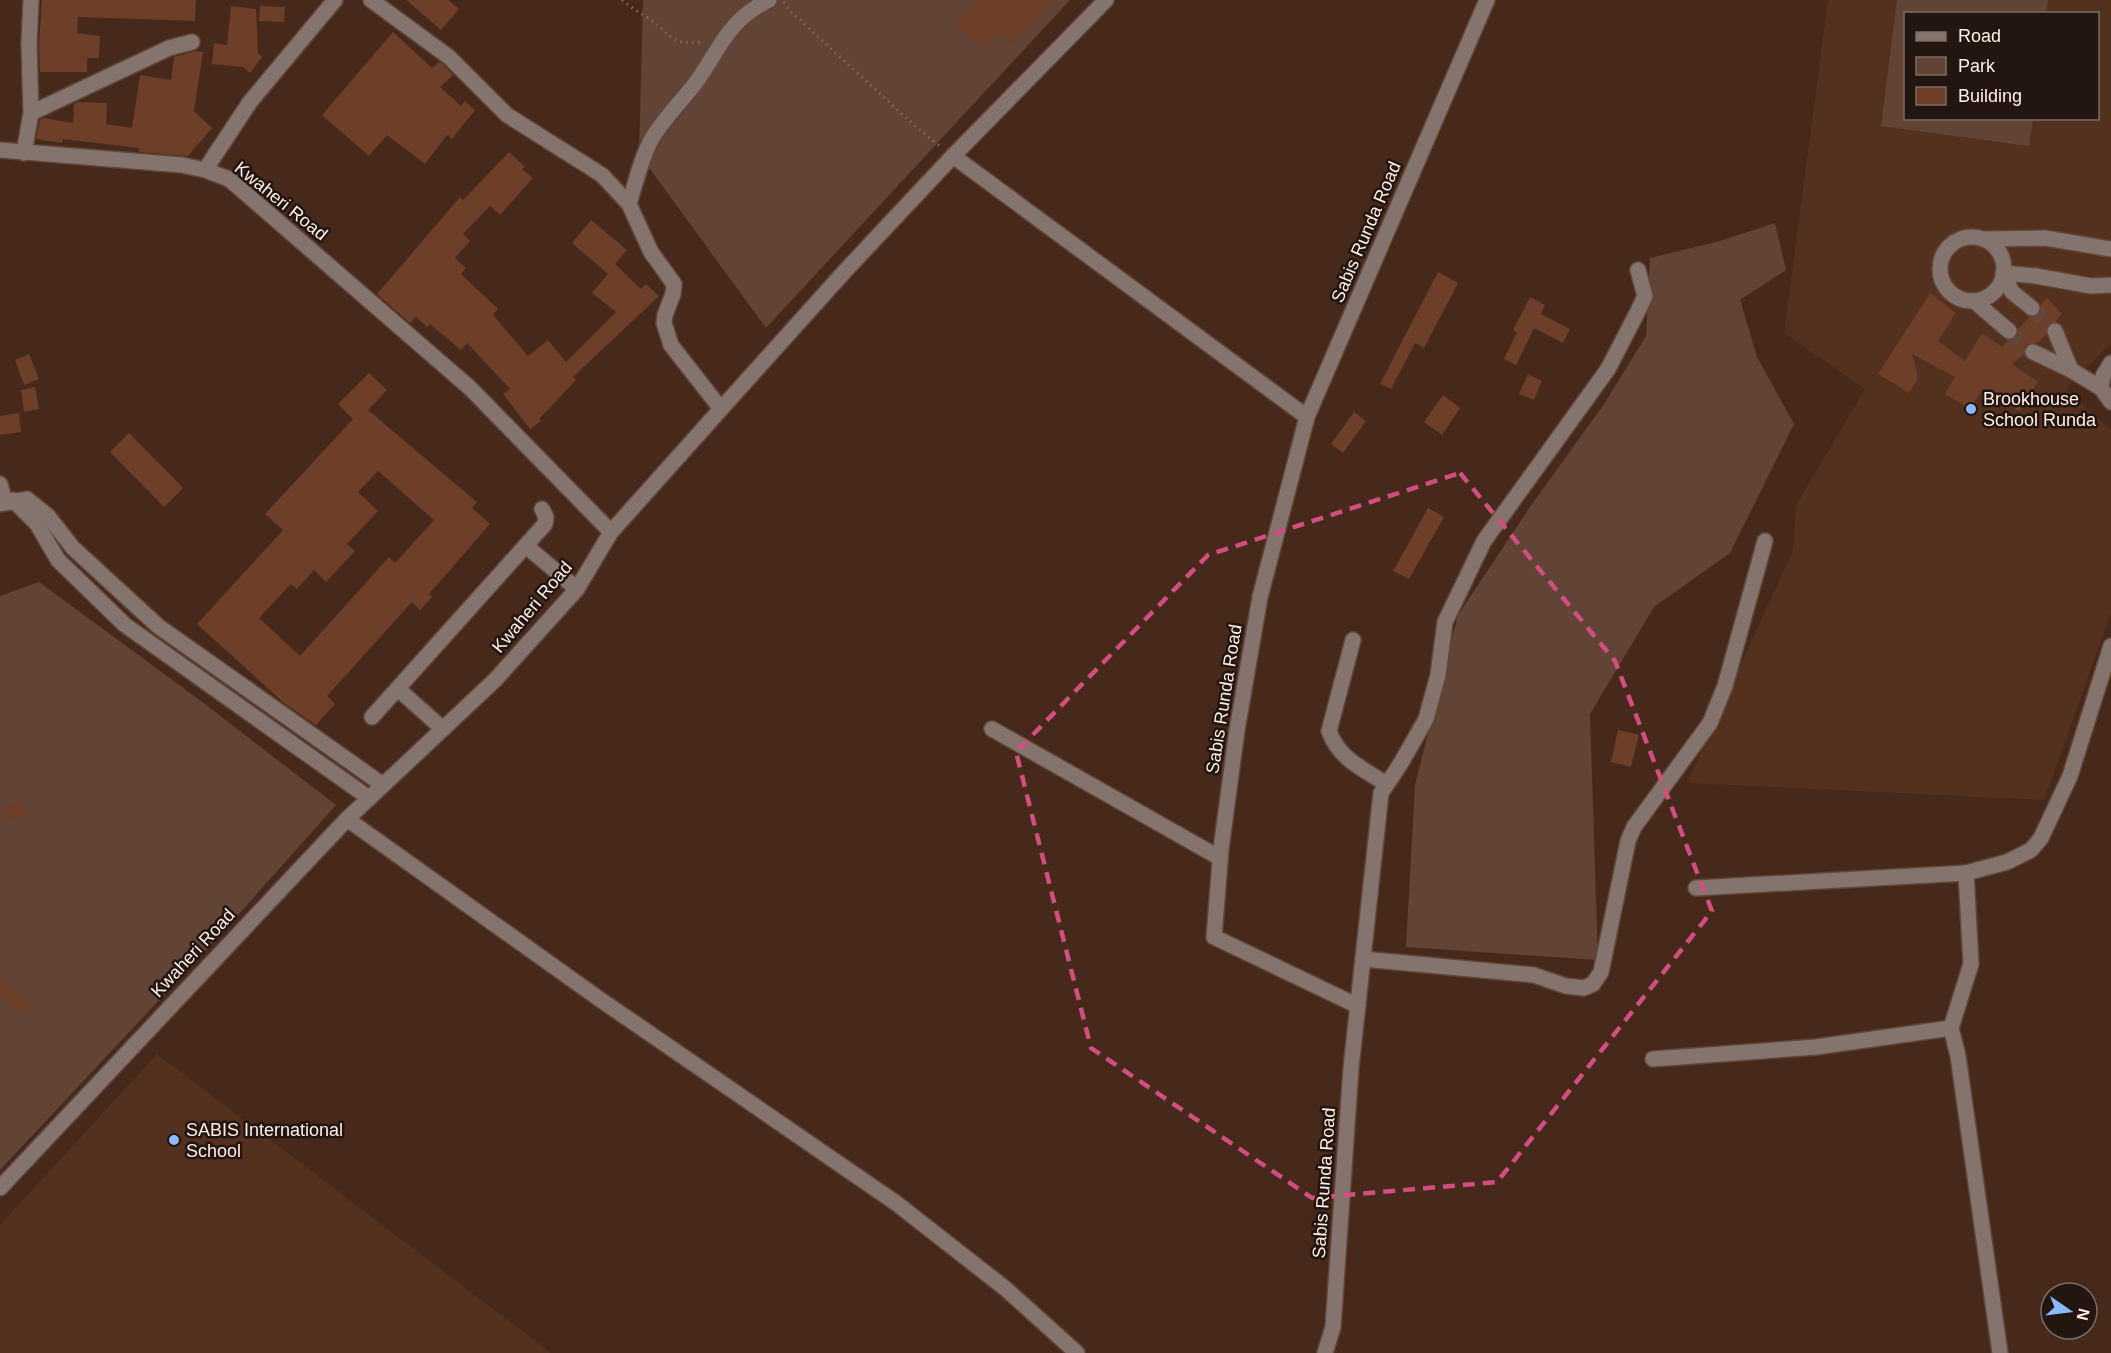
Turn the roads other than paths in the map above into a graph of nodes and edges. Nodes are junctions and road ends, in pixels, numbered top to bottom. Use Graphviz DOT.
graph roads {
  1 [pos="31,0"];
  2 [pos="335,0"];
  3 [pos="371,0"];
  4 [pos="769,0"];
  5 [pos="1106,0"];
  6 [pos="1487,0"];
  7 [pos="192,42"];
  8 [pos="31,113"];
  9 [pos="0,150"];
  10 [pos="24,153"];
  11 [pos="953,156"];
  12 [pos="205,170"];
  13 [pos="628,204"];
  14 [pos="1983,239"];
  15 [pos="2111,249"];
  16 [pos="1638,270"];
  17 [pos="2003,273"];
  18 [pos="2111,285"];
  19 [pos="1974,301"];
  20 [pos="2032,308"];
  21 [pos="2009,331"];
  22 [pos="2055,331"];
  23 [pos="2033,352"];
  24 [pos="2111,363"];
  25 [pos="2071,370"];
  26 [pos="2101,388"];
  27 [pos="2111,402"];
  28 [pos="721,409"];
  29 [pos="1307,417"];
  30 [pos="0,484"];
  31 [pos="6,502"];
  32 [pos="542,509"];
  33 [pos="611,532"];
  34 [pos="1765,541"];
  35 [pos="526,546"];
  36 [pos="577,589"];
  37 [pos="137,608"];
  38 [pos="125,625"];
  39 [pos="1353,640"];
  40 [pos="2111,646"];
  41 [pos="398,689"];
  42 [pos="372,717"];
  43 [pos="443,729"];
  44 [pos="992,729"];
  45 [pos="1386,784"];
  46 [pos="383,785"];
  47 [pos="369,798"];
  48 [pos="347,819"];
  49 [pos="1220,858"];
  50 [pos="1966,873"];
  51 [pos="1696,888"];
  52 [pos="1363,959"];
  53 [pos="1358,1006"];
  54 [pos="1951,1028"];
  55 [pos="1653,1059"];
  56 [pos="0,1188"];
  57 [pos="1077,1353"];
  58 [pos="1325,1353"];
  59 [pos="2000,1353"];
  1 -- 8 [label="street"];
  2 -- 12 [label="street"];
  3 -- 13 [label="street"];
  4 -- 13 [label="street"];
  5 -- 11 [label="street"];
  6 -- 29 [label="street, Sabis Runda Road"];
  7 -- 8 [label="street"];
  8 -- 10 [label="street"];
  9 -- 10 [label="street, Kwaheri Road"];
  10 -- 12 [label="street, Kwaheri Road"];
  11 -- 28 [label="street"];
  11 -- 29 [label="street"];
  12 -- 33 [label="street, Kwaheri Road"];
  13 -- 28 [label="street"];
  14 -- 15 [label="street"];
  14 -- 17 [label="street"];
  14 -- 19 [label="street"];
  16 -- 45 [label="street"];
  17 -- 18 [label="street"];
  17 -- 19 [label="street"];
  17 -- 20 [label="street"];
  19 -- 21 [label="street"];
  22 -- 25 [label="street"];
  23 -- 25 [label="street"];
  24 -- 26 [label="street"];
  25 -- 26 [label="street"];
  26 -- 27 [label="street"];
  28 -- 33 [label="street"];
  29 -- 49 [label="street, Sabis Runda Road"];
  30 -- 31 [label="street"];
  31 -- 37 [label="street"];
  31 -- 38 [label="street"];
  32 -- 35 [label="street"];
  33 -- 36 [label="street, Kwaheri Road"];
  34 -- 52 [label="street"];
  35 -- 36 [label="street"];
  35 -- 41 [label="street"];
  36 -- 43 [label="street, Kwaheri Road"];
  37 -- 38 [label="street"];
  37 -- 46 [label="street"];
  38 -- 47 [label="street"];
  39 -- 45 [label="street"];
  40 -- 50 [label="street"];
  41 -- 42 [label="street"];
  41 -- 43 [label="street"];
  43 -- 46 [label="street, Kwaheri Road"];
  44 -- 49 [label="street"];
  45 -- 52 [label="street"];
  46 -- 47 [label="street, Kwaheri Road"];
  47 -- 48 [label="street, Kwaheri Road"];
  48 -- 56 [label="street, Kwaheri Road"];
  48 -- 57 [label="street"];
  49 -- 53 [label="street, Sabis Runda Road"];
  50 -- 51 [label="street"];
  50 -- 54 [label="street"];
  52 -- 53 [label="street"];
  53 -- 58 [label="street, Sabis Runda Road"];
  54 -- 55 [label="street"];
  54 -- 59 [label="street"];
}
